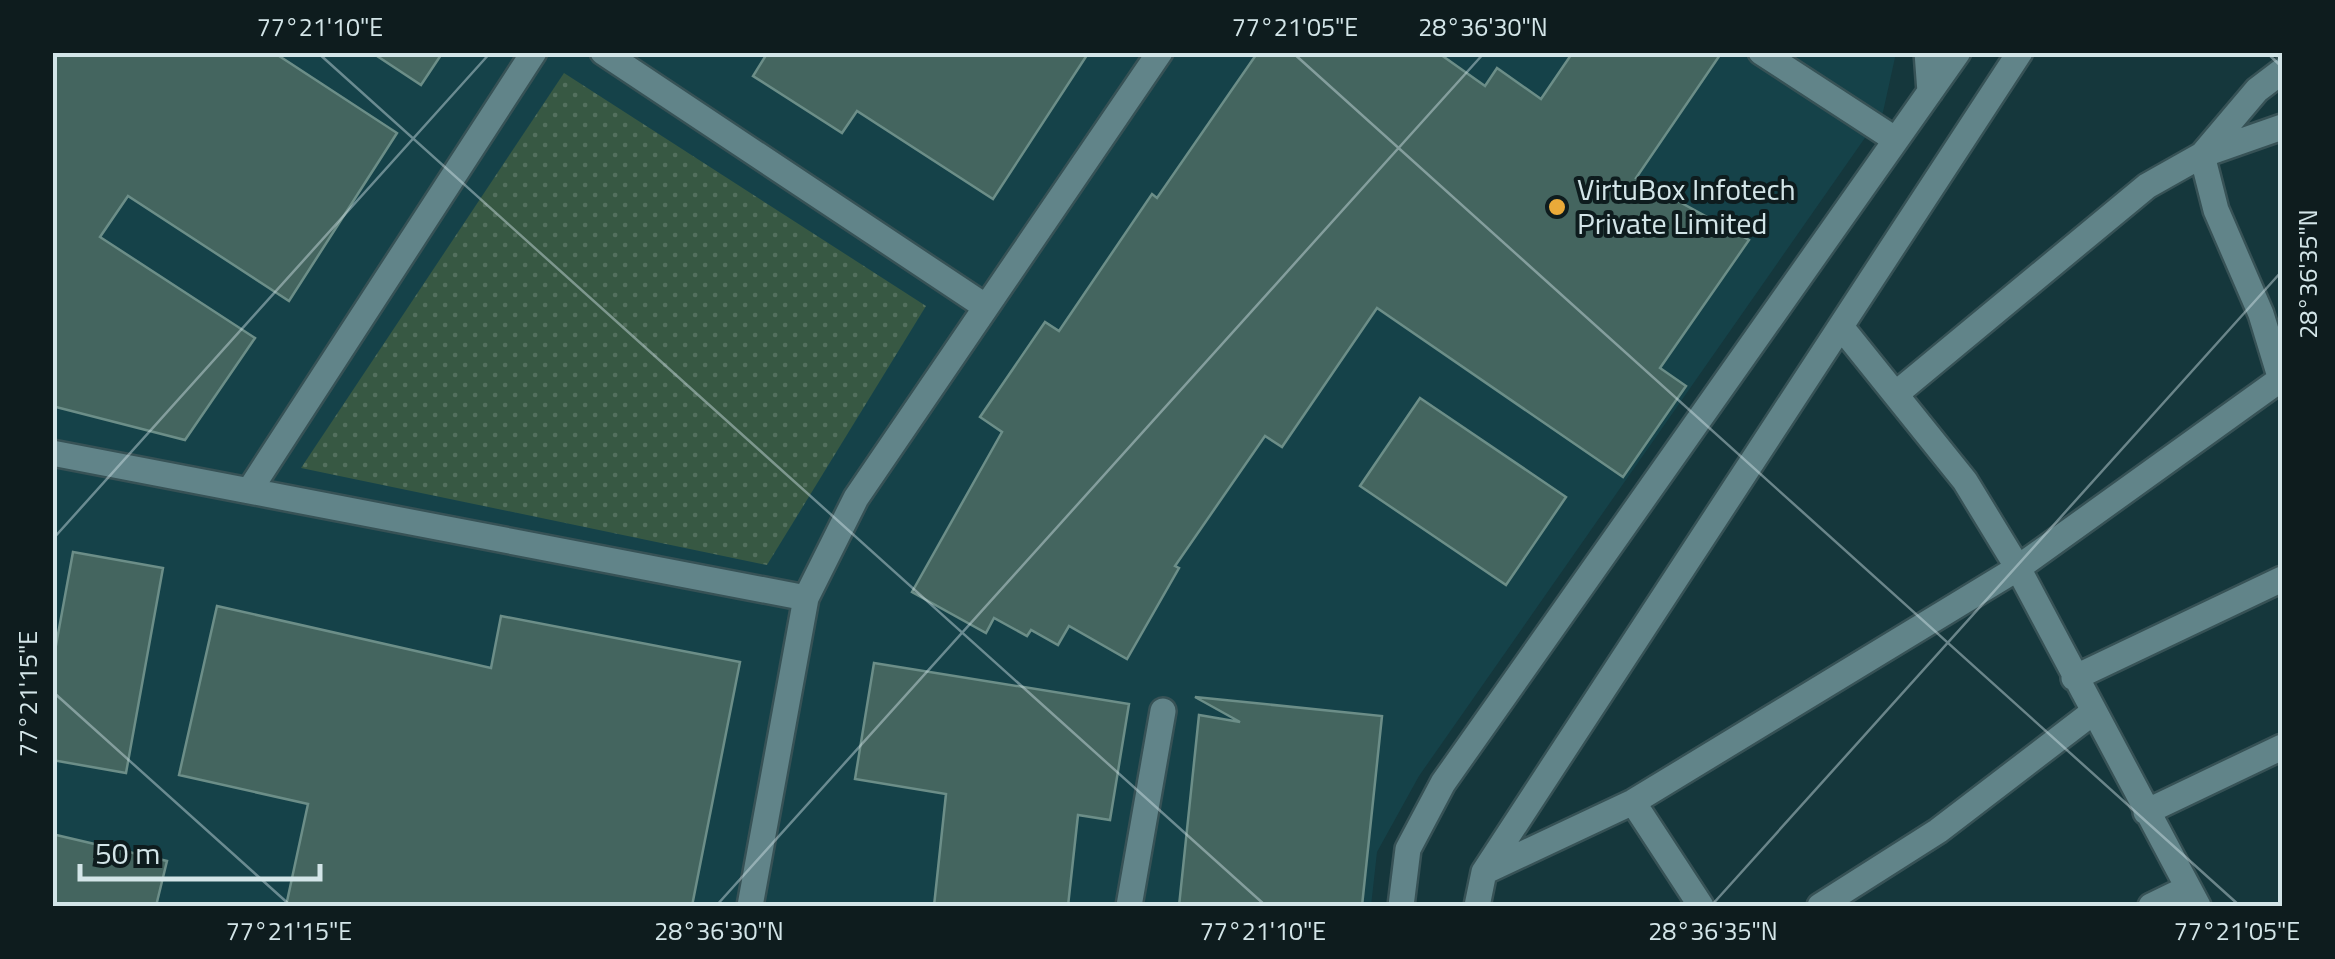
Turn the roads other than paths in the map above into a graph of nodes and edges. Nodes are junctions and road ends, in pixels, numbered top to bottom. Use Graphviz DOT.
graph roads {
  1 [pos="534,52"];
  2 [pos="604,52"];
  3 [pos="1160,52"];
  4 [pos="1761,52"];
  5 [pos="1926,52"];
  6 [pos="1958,52"];
  7 [pos="2020,52"];
  8 [pos="2282,71"];
  9 [pos="1930,92"];
  10 [pos="2282,127"];
  11 [pos="1896,140"];
  12 [pos="2202,155"];
  13 [pos="986,307"];
  14 [pos="1842,328"];
  15 [pos="2282,381"];
  16 [pos="1897,393"];
  17 [pos="52,453"];
  18 [pos="249,491"];
  19 [pos="2018,568"];
  20 [pos="2282,579"];
  21 [pos="806,598"];
  22 [pos="2074,678"];
  23 [pos="1163,711"];
  24 [pos="2092,712"];
  25 [pos="2282,748"];
  26 [pos="1632,802"];
  27 [pos="2146,812"];
  28 [pos="1484,872"];
  29 [pos="2193,898"];
  30 [pos="750,906"];
  31 [pos="1129,906"];
  32 [pos="1401,906"];
  33 [pos="1477,906"];
  34 [pos="1701,906"];
  35 [pos="1820,906"];
  36 [pos="2151,906"];
  1 -- 18 [label="street"];
  2 -- 13 [label="street"];
  3 -- 13 [label="street"];
  4 -- 11 [label="street"];
  5 -- 9 [label="street"];
  6 -- 9 [label="street"];
  7 -- 14 [label="street"];
  8 -- 12 [label="street"];
  9 -- 11 [label="street"];
  10 -- 12 [label="street"];
  11 -- 32 [label="street"];
  12 -- 15 [label="street"];
  12 -- 16 [label="street"];
  13 -- 21 [label="street"];
  14 -- 16 [label="street"];
  14 -- 28 [label="street"];
  15 -- 19 [label="street"];
  16 -- 19 [label="street"];
  17 -- 18 [label="street"];
  18 -- 21 [label="street"];
  19 -- 22 [label="street"];
  19 -- 26 [label="street"];
  20 -- 22 [label="street"];
  21 -- 30 [label="street"];
  22 -- 24 [label="street"];
  23 -- 31 [label="street"];
  24 -- 27 [label="street"];
  24 -- 35 [label="street"];
  25 -- 27 [label="street"];
  26 -- 28 [label="street"];
  26 -- 34 [label="street"];
  27 -- 29 [label="street"];
  28 -- 33 [label="street"];
  29 -- 36 [label="street"];
}
